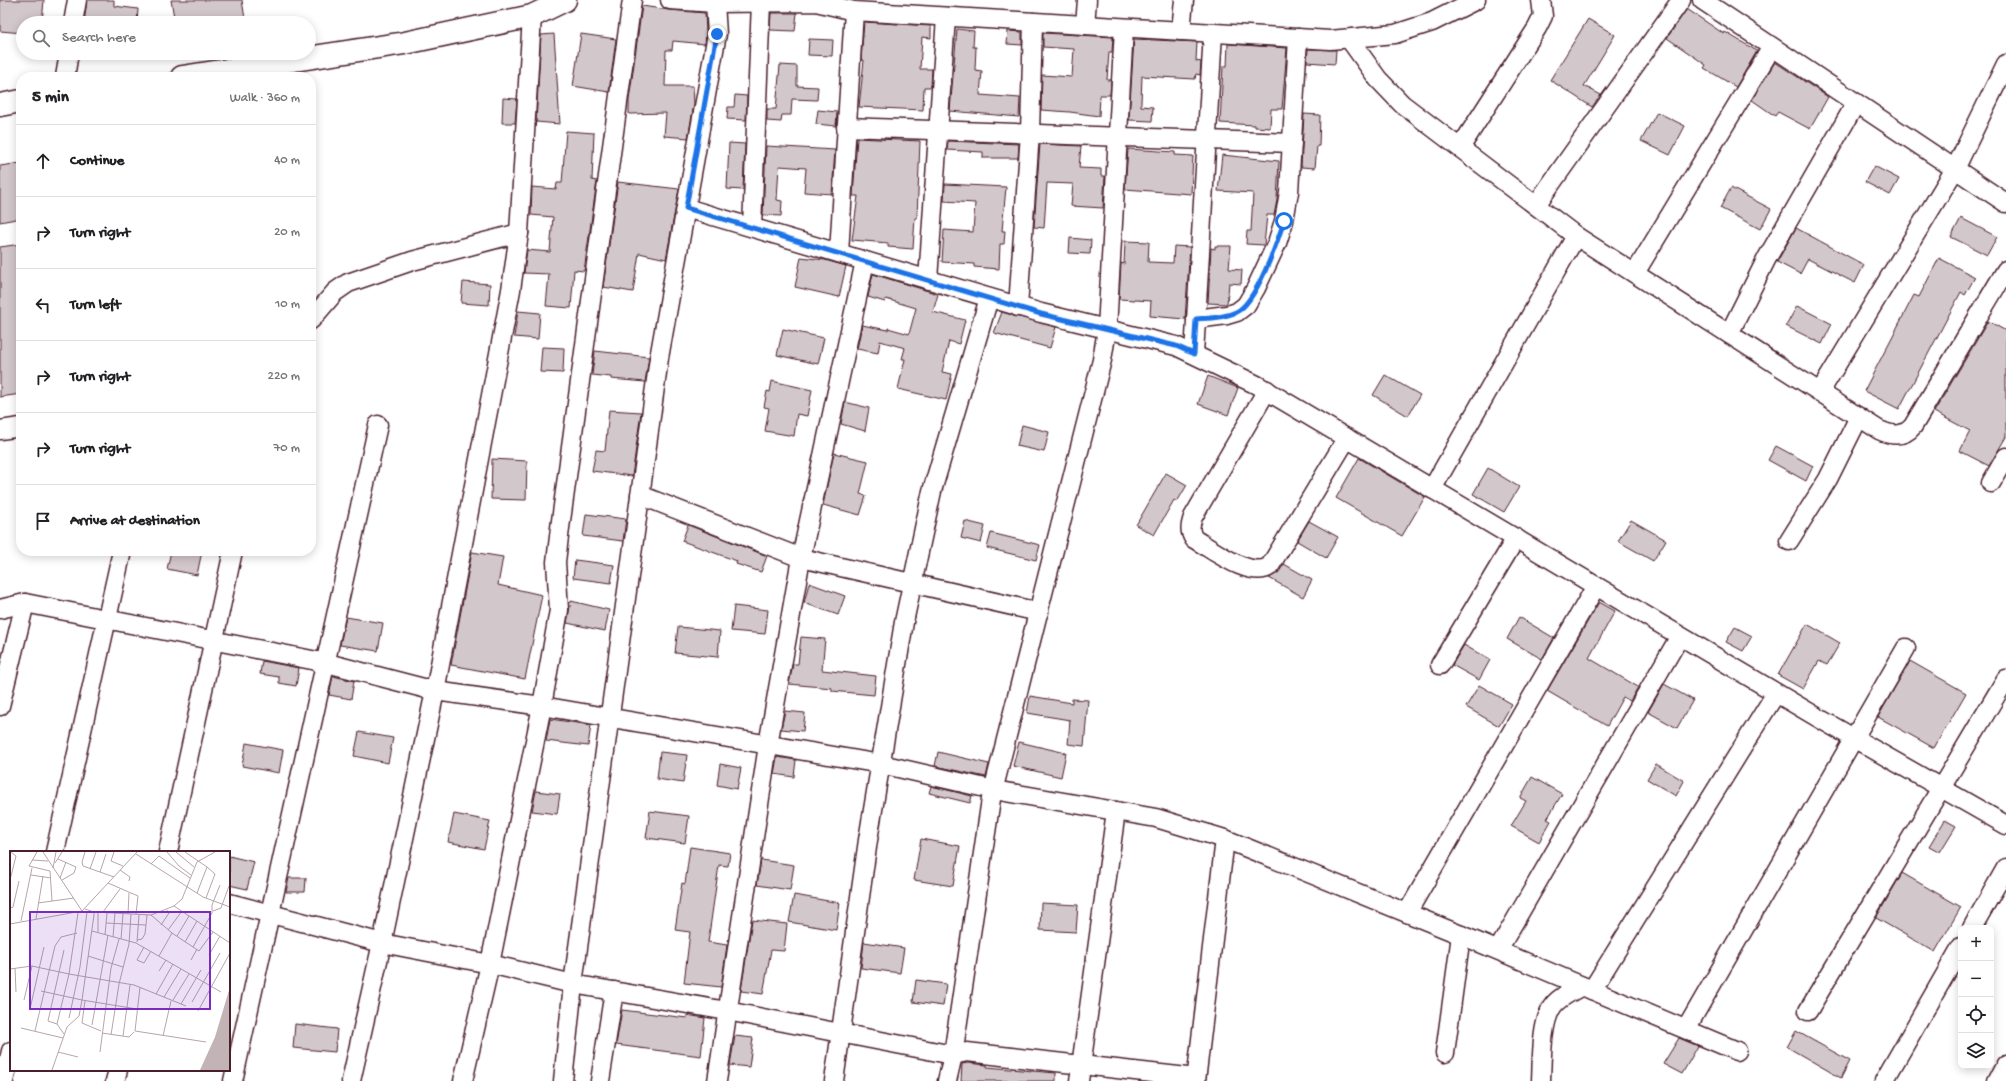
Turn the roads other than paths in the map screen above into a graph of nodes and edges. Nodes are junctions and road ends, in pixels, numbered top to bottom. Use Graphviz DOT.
graph roads {
  1 [pos="77,0"];
  2 [pos="565,0"];
  3 [pos="632,0"];
  4 [pos="670,0"];
  5 [pos="1087,0"];
  6 [pos="1184,0"];
  7 [pos="1476,0"];
  8 [pos="1541,0"];
  9 [pos="1681,0"];
  10 [pos="1702,0"];
  11 [pos="816,1"];
  12 [pos="761,2"];
  13 [pos="715,3"];
  14 [pos="854,11"];
  15 [pos="74,16"];
  16 [pos="532,16"];
  17 [pos="946,17"];
  18 [pos="1033,22"];
  19 [pos="1085,25"];
  20 [pos="1124,28"];
  21 [pos="1181,31"];
  22 [pos="1212,33"];
  23 [pos="1298,38"];
  24 [pos="1350,40"];
  25 [pos="1772,47"];
  26 [pos="316,57"];
  27 [pos="67,60"];
  28 [pos="294,60"];
  29 [pos="2006,64"];
  30 [pos="66,72"];
  31 [pos="215,72"];
  32 [pos="16,102"];
  33 [pos="1856,103"];
  34 [pos="0,105"];
  35 [pos="846,127"];
  36 [pos="938,130"];
  37 [pos="1030,134"];
  38 [pos="1117,137"];
  39 [pos="1207,140"];
  40 [pos="1292,143"];
  41 [pos="1460,148"];
  42 [pos="1955,169"];
  43 [pos="2006,203"];
  44 [pos="1536,205"];
  45 [pos="686,208"];
  46 [pos="752,227"];
  47 [pos="519,233"];
  48 [pos="1576,236"];
  49 [pos="839,254"];
  50 [pos="864,261"];
  51 [pos="2006,270"];
  52 [pos="1635,273"];
  53 [pos="928,280"];
  54 [pos="990,298"];
  55 [pos="1018,307"];
  56 [pos="316,314"];
  57 [pos="1196,319"];
  58 [pos="1107,329"];
  59 [pos="1729,334"];
  60 [pos="1194,354"];
  61 [pos="1267,390"];
  62 [pos="1820,392"];
  63 [pos="1859,418"];
  64 [pos="378,425"];
  65 [pos="16,428"];
  66 [pos="0,430"];
  67 [pos="1347,438"];
  68 [pos="2006,457"];
  69 [pos="1991,483"];
  70 [pos="1432,489"];
  71 [pos="640,495"];
  72 [pos="1516,538"];
  73 [pos="1789,541"];
  74 [pos="121,556"];
  75 [pos="232,556"];
  76 [pos="801,558"];
  77 [pos="912,583"];
  78 [pos="1596,586"];
  79 [pos="26,603"];
  80 [pos="0,609"];
  81 [pos="1038,612"];
  82 [pos="107,620"];
  83 [pos="1680,636"];
  84 [pos="212,641"];
  85 [pos="1906,648"];
  86 [pos="326,663"];
  87 [pos="1440,664"];
  88 [pos="2006,679"];
  89 [pos="435,691"];
  90 [pos="1776,693"];
  91 [pos="0,706"];
  92 [pos="542,706"];
  93 [pos="610,719"];
  94 [pos="1855,739"];
  95 [pos="768,745"];
  96 [pos="882,764"];
  97 [pos="1942,788"];
  98 [pos="994,790"];
  99 [pos="1116,811"];
  100 [pos="2006,825"];
  101 [pos="1225,839"];
  102 [pos="55,851"];
  103 [pos="168,851"];
  104 [pos="2006,868"];
  105 [pos="230,903"];
  106 [pos="271,912"];
  107 [pos="1407,913"];
  108 [pos="1974,925"];
  109 [pos="1461,935"];
  110 [pos="382,943"];
  111 [pos="1498,950"];
  112 [pos="1958,952"];
  113 [pos="490,964"];
  114 [pos="573,984"];
  115 [pos="1587,988"];
  116 [pos="614,991"];
  117 [pos="727,1011"];
  118 [pos="1808,1011"];
  119 [pos="1686,1029"];
  120 [pos="842,1033"];
  121 [pos="1737,1051"];
  122 [pos="1445,1053"];
  123 [pos="10,1055"];
  124 [pos="953,1055"];
  125 [pos="2006,1064"];
  126 [pos="118,1071"];
  127 [pos="1080,1073"];
  128 [pos="1196,1080"];
  129 [pos="4,1081"];
  130 [pos="115,1081"];
  131 [pos="233,1081"];
  132 [pos="351,1081"];
  133 [pos="463,1081"];
  134 [pos="563,1081"];
  135 [pos="600,1081"];
  136 [pos="716,1081"];
  137 [pos="834,1081"];
  138 [pos="947,1081"];
  139 [pos="1541,1081"];
  140 [pos="1884,1081"];
  141 [pos="1997,1081"];
  1 -- 15 [label="street"];
  2 -- 16 [label="main road"];
  3 -- 92 [label="street"];
  4 -- 13 [label="street"];
  5 -- 19 [label="street"];
  6 -- 21 [label="street"];
  7 -- 24 [label="street"];
  8 -- 41 [label="street"];
  9 -- 44 [label="street"];
  10 -- 25 [label="street"];
  11 -- 12 [label="street"];
  11 -- 14 [label="street"];
  12 -- 13 [label="street"];
  12 -- 46 [label="street"];
  13 -- 45 [label="street"];
  14 -- 17 [label="street"];
  14 -- 35 [label="street"];
  16 -- 26 [label="main road"];
  16 -- 47 [label="street"];
  17 -- 18 [label="street"];
  17 -- 36 [label="street"];
  18 -- 19 [label="street"];
  18 -- 37 [label="street"];
  19 -- 20 [label="street"];
  20 -- 21 [label="street"];
  20 -- 38 [label="street"];
  21 -- 22 [label="street"];
  22 -- 23 [label="street"];
  22 -- 39 [label="street"];
  23 -- 24 [label="street"];
  23 -- 40 [label="street"];
  24 -- 41 [label="street"];
  25 -- 33 [label="street"];
  25 -- 52 [label="street"];
  27 -- 30 [label="street"];
  28 -- 31 [label="main road"];
  29 -- 42 [label="street"];
  32 -- 34 [label="main road"];
  33 -- 42 [label="street"];
  33 -- 59 [label="street"];
  35 -- 36 [label="street"];
  35 -- 49 [label="street"];
  36 -- 37 [label="street"];
  36 -- 53 [label="street"];
  37 -- 38 [label="street"];
  37 -- 55 [label="street"];
  38 -- 39 [label="street"];
  38 -- 58 [label="street"];
  39 -- 40 [label="street"];
  39 -- 57 [label="street"];
  40 -- 57 [label="street"];
  41 -- 44 [label="street"];
  42 -- 43 [label="street"];
  42 -- 62 [label="street"];
  44 -- 48 [label="street"];
  45 -- 46 [label="street"];
  45 -- 71 [label="street"];
  46 -- 49 [label="street"];
  47 -- 56 [label="street"];
  47 -- 89 [label="street"];
  48 -- 52 [label="street"];
  48 -- 70 [label="street"];
  49 -- 50 [label="street"];
  50 -- 53 [label="street"];
  50 -- 76 [label="street"];
  51 -- 63 [label="street"];
  52 -- 59 [label="street"];
  53 -- 54 [label="street"];
  54 -- 55 [label="street"];
  54 -- 77 [label="street"];
  55 -- 58 [label="street"];
  57 -- 60 [label="street"];
  58 -- 60 [label="street"];
  58 -- 81 [label="street"];
  59 -- 62 [label="street"];
  60 -- 61 [label="street"];
  61 -- 67 [label="street"];
  61 -- 67 [label="street"];
  62 -- 63 [label="street"];
  63 -- 73 [label="street"];
  64 -- 86 [label="street"];
  65 -- 66 [label="street"];
  67 -- 70 [label="street"];
  68 -- 69 [label="street"];
  70 -- 72 [label="street"];
  71 -- 76 [label="street"];
  71 -- 93 [label="street"];
  72 -- 78 [label="street"];
  72 -- 87 [label="street"];
  74 -- 82 [label="street"];
  75 -- 84 [label="street"];
  76 -- 77 [label="street"];
  76 -- 95 [label="street"];
  77 -- 81 [label="street"];
  77 -- 96 [label="street"];
  78 -- 83 [label="street"];
  78 -- 107 [label="street"];
  79 -- 80 [label="street"];
  79 -- 82 [label="street"];
  79 -- 91 [label="street"];
  81 -- 98 [label="street"];
  82 -- 84 [label="street"];
  82 -- 102 [label="street"];
  83 -- 90 [label="street"];
  83 -- 111 [label="street"];
  84 -- 86 [label="street"];
  84 -- 103 [label="street"];
  85 -- 94 [label="street"];
  86 -- 89 [label="street"];
  86 -- 106 [label="street"];
  88 -- 97 [label="street"];
  89 -- 92 [label="street"];
  89 -- 110 [label="street"];
  90 -- 94 [label="street"];
  90 -- 115 [label="street"];
  92 -- 93 [label="street"];
  92 -- 113 [label="street"];
  93 -- 95 [label="street"];
  93 -- 114 [label="street"];
  94 -- 97 [label="street"];
  94 -- 119 [label="street"];
  95 -- 96 [label="street"];
  95 -- 117 [label="street"];
  96 -- 98 [label="street"];
  96 -- 120 [label="street"];
  97 -- 100 [label="street"];
  97 -- 118 [label="street"];
  98 -- 99 [label="street"];
  98 -- 124 [label="street"];
  99 -- 101 [label="street"];
  99 -- 127 [label="street"];
  101 -- 107 [label="street"];
  101 -- 128 [label="street"];
  104 -- 108 [label="street"];
  105 -- 106 [label="street"];
  106 -- 110 [label="street"];
  106 -- 131 [label="street"];
  107 -- 109 [label="street"];
  109 -- 111 [label="street"];
  109 -- 122 [label="street"];
  110 -- 113 [label="street"];
  110 -- 132 [label="street"];
  111 -- 115 [label="street"];
  112 -- 140 [label="street"];
  113 -- 114 [label="street"];
  113 -- 133 [label="street"];
  114 -- 116 [label="street"];
  114 -- 134 [label="street"];
  115 -- 119 [label="street"];
  115 -- 139 [label="street"];
  116 -- 117 [label="street"];
  116 -- 135 [label="street"];
  117 -- 120 [label="street"];
  117 -- 136 [label="street"];
  119 -- 121 [label="street"];
  120 -- 124 [label="street"];
  120 -- 137 [label="street"];
  123 -- 129 [label="street"];
  124 -- 127 [label="street"];
  124 -- 138 [label="street"];
  125 -- 141 [label="street"];
  126 -- 130 [label="street"];
  127 -- 128 [label="street"];
}
